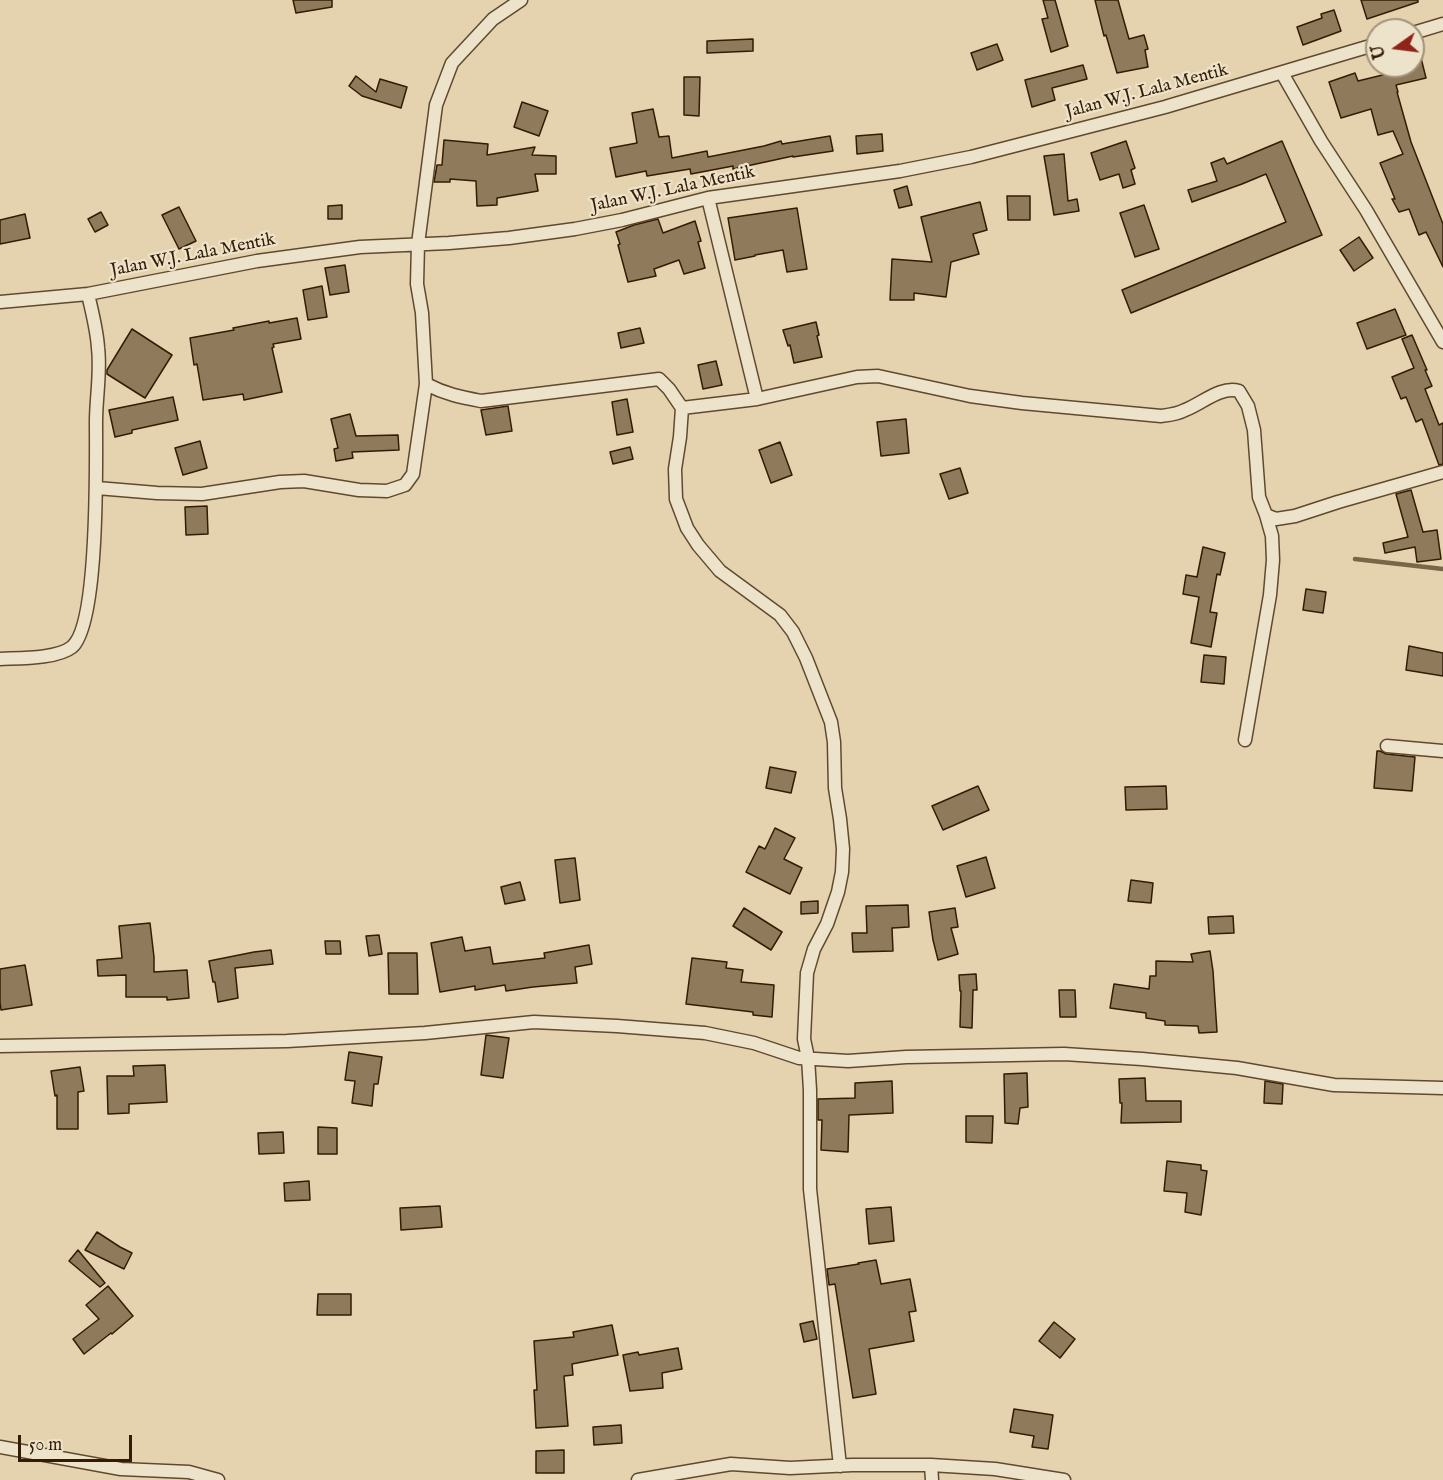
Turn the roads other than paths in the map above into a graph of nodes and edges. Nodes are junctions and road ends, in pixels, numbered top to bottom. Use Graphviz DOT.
graph roads {
  1 [pos="521,0"];
  2 [pos="1443,24"];
  3 [pos="1425,29"];
  4 [pos="1365,48"];
  5 [pos="1281,73"];
  6 [pos="708,198"];
  7 [pos="418,244"];
  8 [pos="88,294"];
  9 [pos="0,302"];
  10 [pos="1443,342"];
  11 [pos="426,384"];
  12 [pos="757,399"];
  13 [pos="682,408"];
  14 [pos="1443,472"];
  15 [pos="97,488"];
  16 [pos="1266,515"];
  17 [pos="0,659"];
  18 [pos="1245,740"];
  19 [pos="1387,746"];
  20 [pos="1443,751"];
  21 [pos="0,1047"];
  22 [pos="808,1058"];
  23 [pos="1443,1088"];
  24 [pos="0,1447"];
  25 [pos="931,1465"];
  26 [pos="840,1466"];
  27 [pos="218,1480"];
  28 [pos="638,1480"];
  29 [pos="932,1480"];
  30 [pos="1064,1480"];
  1 -- 7 [label="street"];
  2 -- 3 [label="street"];
  4 -- 5 [label="street, Jalan W.J. Lala Mentik"];
  5 -- 6 [label="street, Jalan W.J. Lala Mentik"];
  5 -- 10 [label="street"];
  6 -- 7 [label="street, Jalan W.J. Lala Mentik"];
  6 -- 12 [label="street"];
  7 -- 8 [label="street, Jalan W.J. Lala Mentik"];
  7 -- 11 [label="street"];
  8 -- 9 [label="street, Jalan W.J. Lala Mentik"];
  8 -- 15 [label="street"];
  11 -- 13 [label="street"];
  11 -- 15 [label="street"];
  12 -- 13 [label="street"];
  12 -- 16 [label="street"];
  13 -- 22 [label="street"];
  14 -- 16 [label="street"];
  15 -- 17 [label="street"];
  16 -- 18 [label="street"];
  19 -- 20 [label="street"];
  21 -- 22 [label="street"];
  22 -- 23 [label="street"];
  22 -- 26 [label="street"];
  24 -- 27 [label="street"];
  25 -- 26 [label="street"];
  25 -- 29 [label="street"];
  25 -- 30 [label="street"];
  26 -- 28 [label="street"];
}
